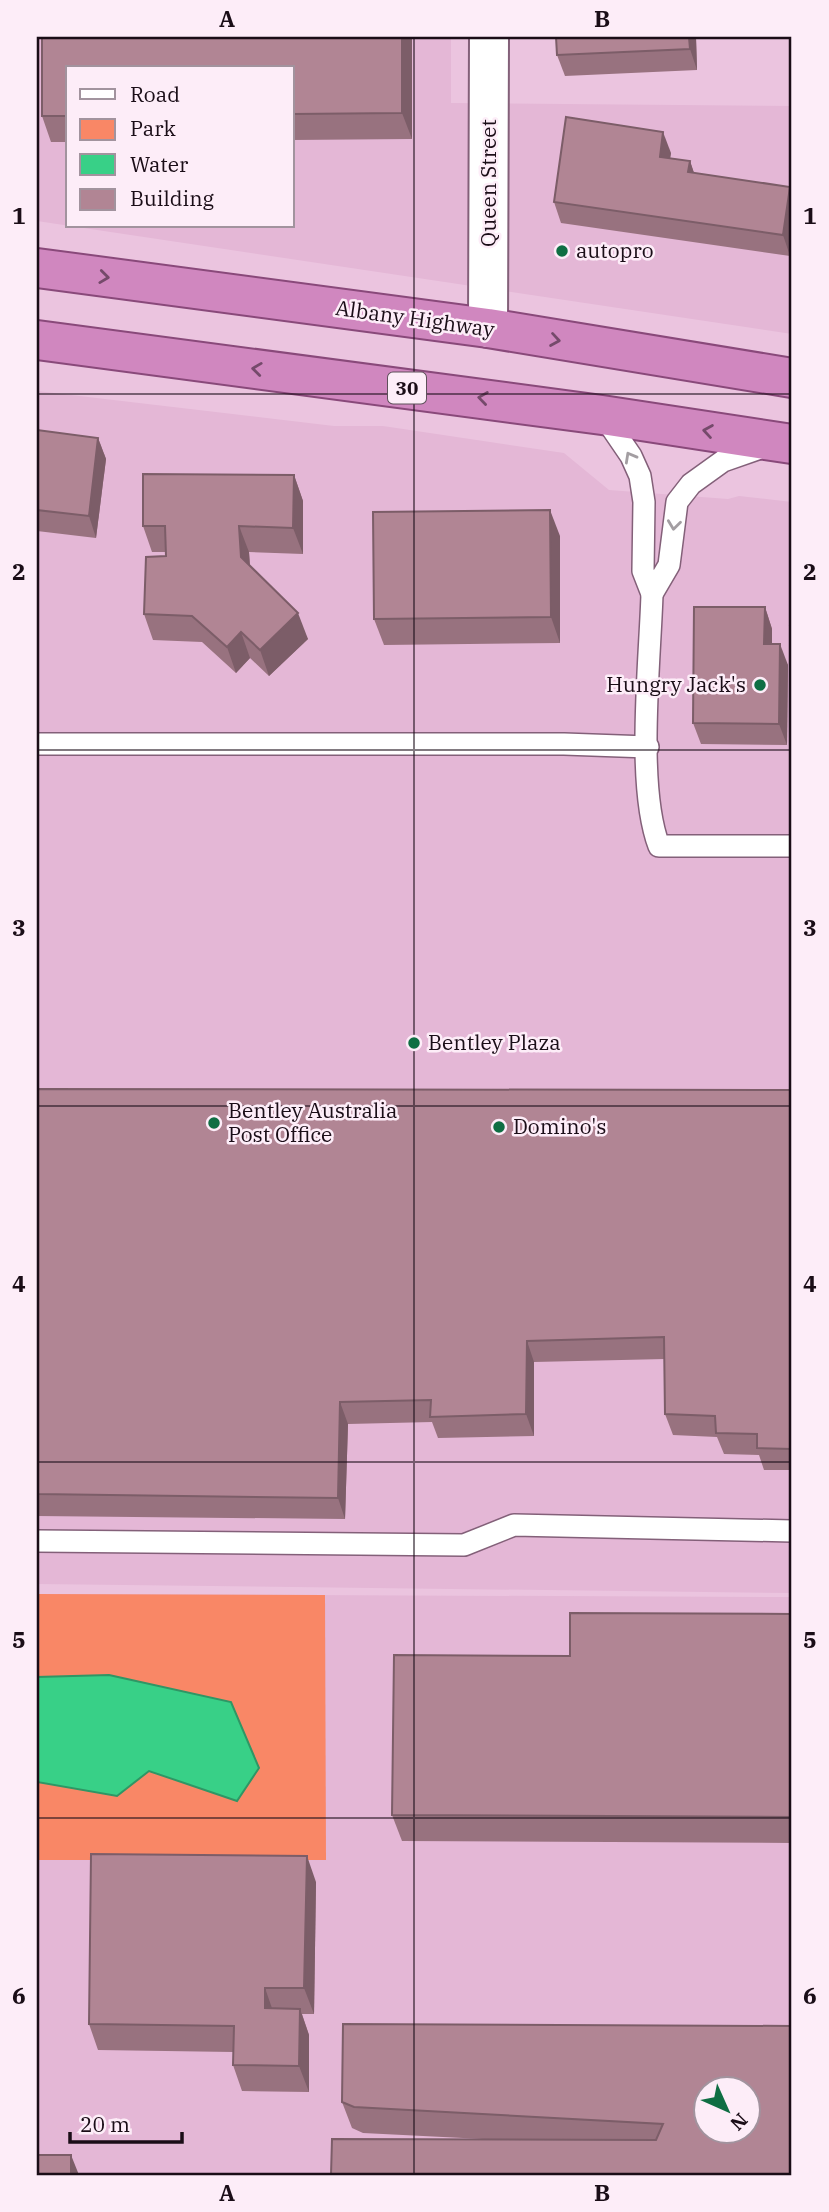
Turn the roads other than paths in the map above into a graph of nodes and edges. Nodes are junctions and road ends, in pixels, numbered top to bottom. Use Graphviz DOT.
graph roads {
  1 [pos="489,37"];
  2 [pos="37,268"];
  3 [pos="488,328"];
  4 [pos="37,340"];
  5 [pos="792,378"];
  6 [pos="602,415"];
  7 [pos="784,443"];
  8 [pos="652,594"];
  9 [pos="37,744"];
  10 [pos="648,747"];
  11 [pos="792,846"];
  12 [pos="792,1531"];
  13 [pos="37,1541"];
  1 -- 3 [label="street, Queen Street"];
  2 -- 3 [label="highway, Albany Highway, one-way"];
  3 -- 5 [label="highway, Albany Highway, one-way"];
  6 -- 4 [label="highway, 30, one-way"];
  7 -- 6 [label="highway, 30, one-way"];
  8 -- 6 [label="lane, one-way"];
  7 -- 8 [label="lane, one-way"];
  8 -- 10 [label="lane"];
  9 -- 10 [label="lane"];
  10 -- 11 [label="lane"];
  12 -- 13 [label="lane"];
}
